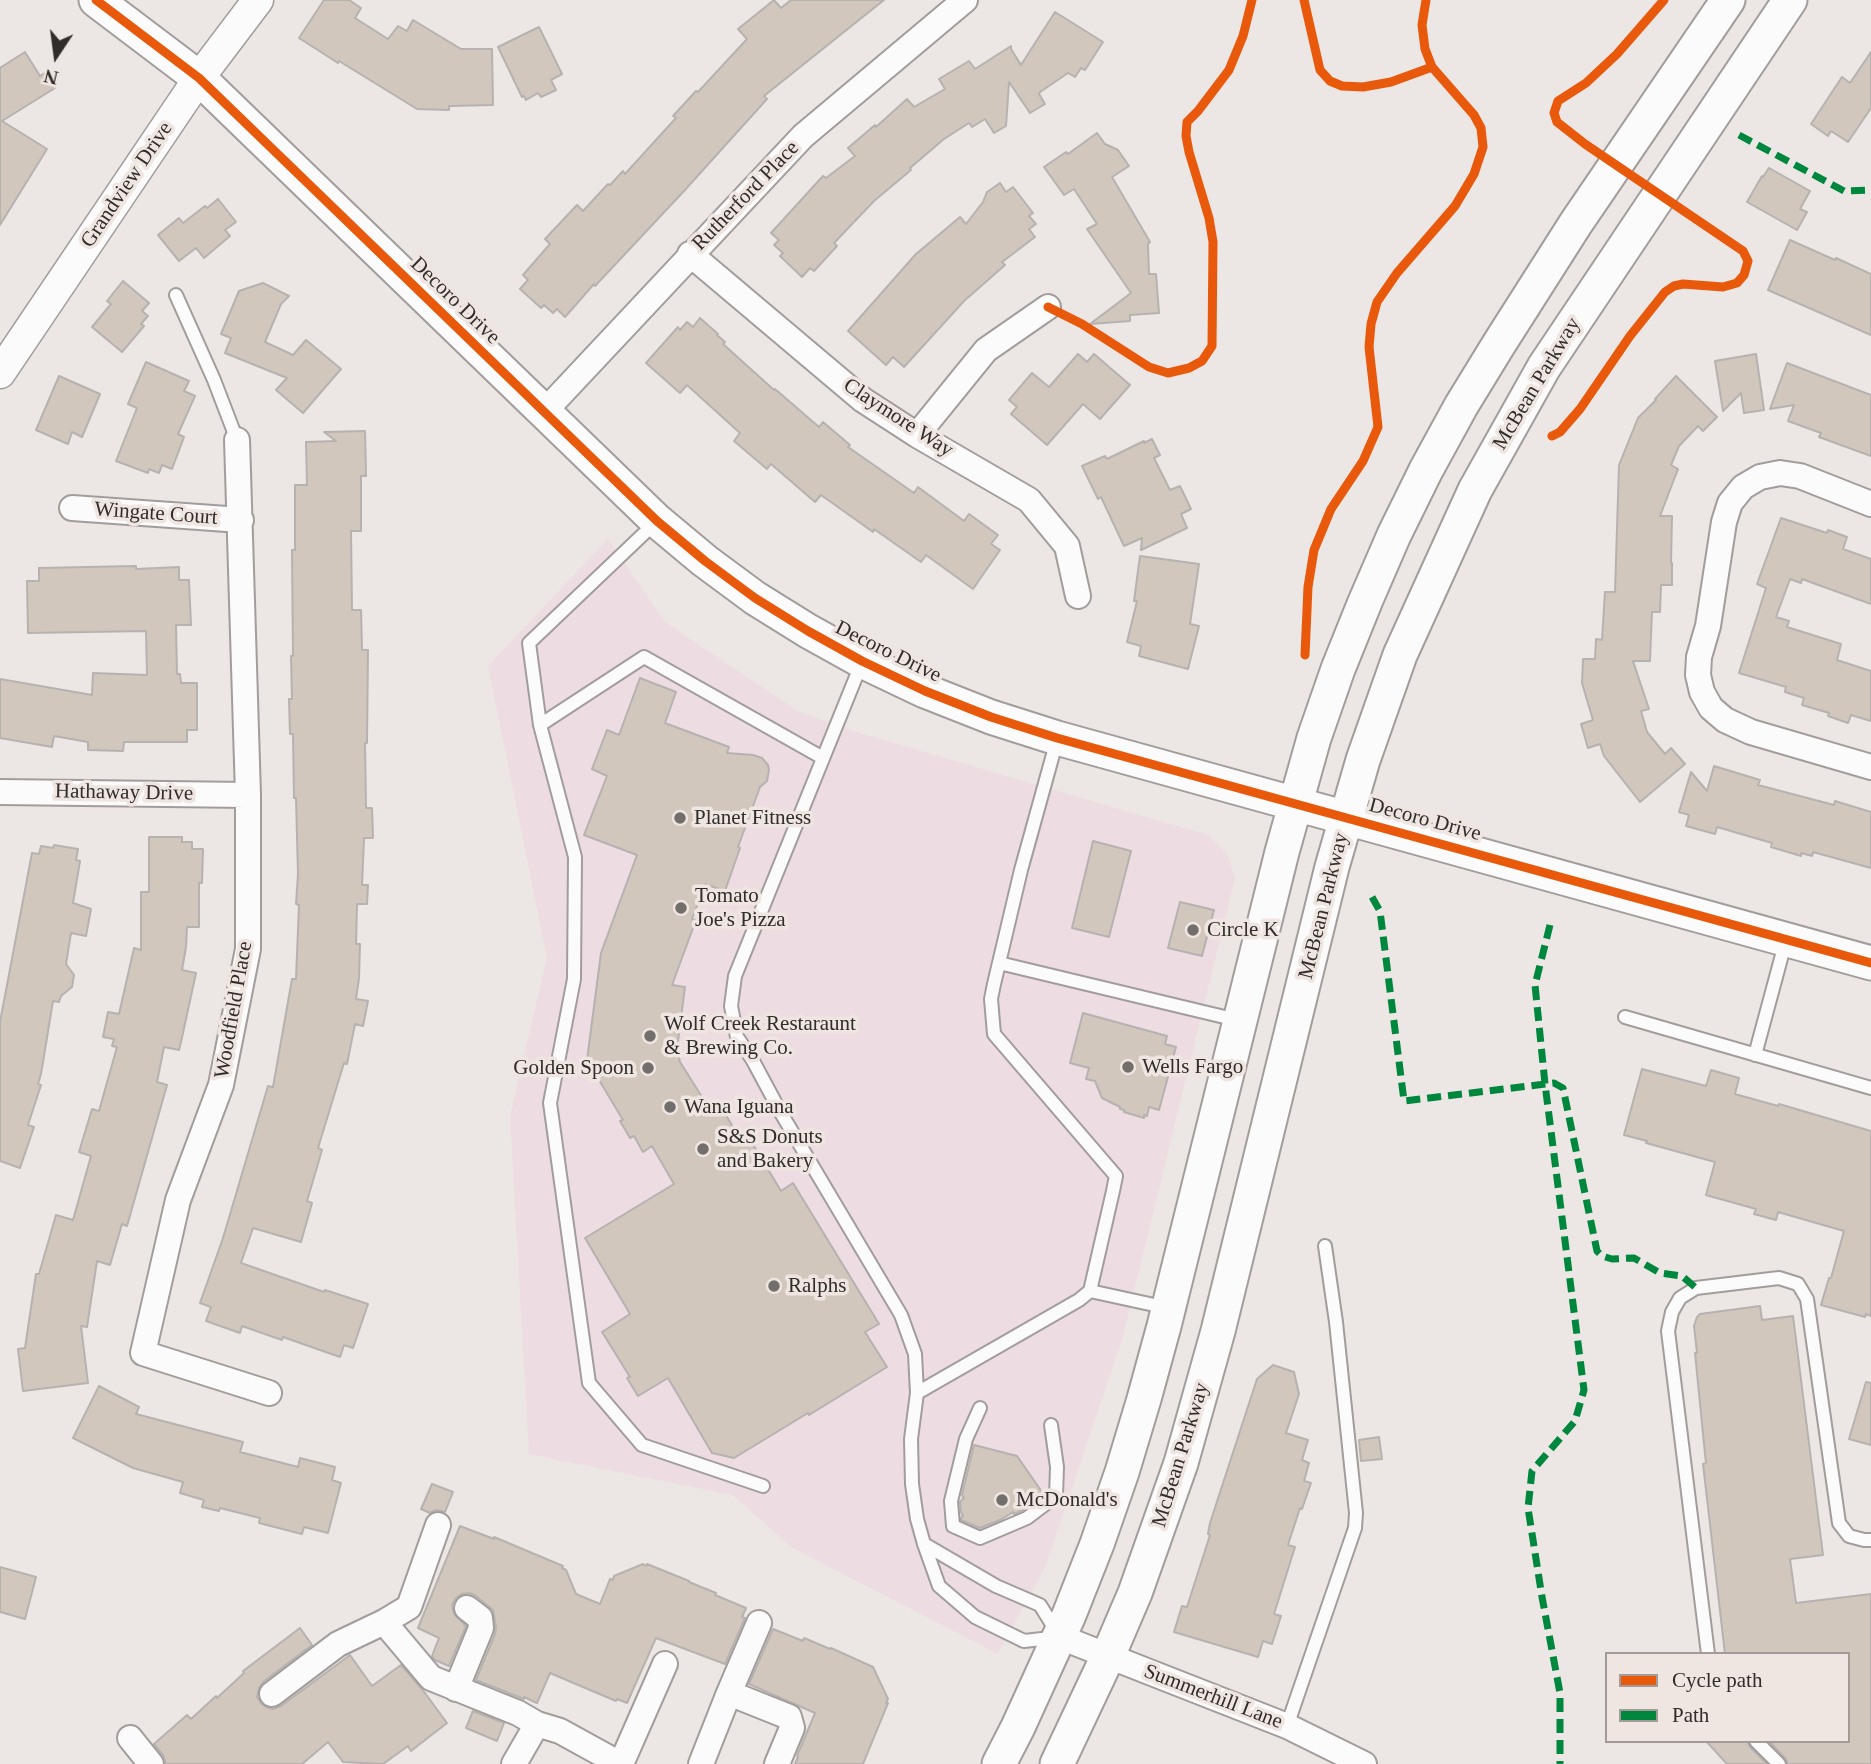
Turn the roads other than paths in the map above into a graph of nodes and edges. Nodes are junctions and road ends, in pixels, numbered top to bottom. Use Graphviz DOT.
graph roads {
  1 [pos="96,0"];
  2 [pos="258,0"];
  3 [pos="965,0"];
  4 [pos="1728,0"];
  5 [pos="1790,0"];
  6 [pos="199,79"];
  7 [pos="690,254"];
  8 [pos="176,295"];
  9 [pos="1048,307"];
  10 [pos="0,373"];
  11 [pos="544,412"];
  12 [pos="917,435"];
  13 [pos="237,440"];
  14 [pos="1871,504"];
  15 [pos="72,508"];
  16 [pos="241,520"];
  17 [pos="657,521"];
  18 [pos="1078,596"];
  19 [pos="862,662"];
  20 [pos="540,725"];
  21 [pos="1058,737"];
  22 [pos="823,758"];
  23 [pos="1871,767"];
  24 [pos="0,792"];
  25 [pos="248,795"];
  26 [pos="1296,804"];
  27 [pos="1347,817"];
  28 [pos="1786,939"];
  29 [pos="999,963"];
  30 [pos="1871,963"];
  31 [pos="1625,1017"];
  32 [pos="1240,1021"];
  33 [pos="1755,1055"];
  34 [pos="1871,1088"];
  35 [pos="1325,1246"];
  36 [pos="1090,1291"];
  37 [pos="1168,1308"];
  38 [pos="269,1393"];
  39 [pos="917,1393"];
  40 [pos="980,1408"];
  41 [pos="1051,1425"];
  42 [pos="763,1486"];
  43 [pos="438,1525"];
  44 [pos="1871,1540"];
  45 [pos="924,1544"];
  46 [pos="467,1608"];
  47 [pos="384,1622"];
  48 [pos="759,1623"];
  49 [pos="1060,1637"];
  50 [pos="1708,1652"];
  51 [pos="1108,1657"];
  52 [pos="665,1664"];
  53 [pos="456,1689"];
  54 [pos="272,1693"];
  55 [pos="729,1693"];
  56 [pos="537,1724"];
  57 [pos="1287,1726"];
  58 [pos="130,1738"];
  59 [pos="1758,1743"];
  60 [pos="151,1764"];
  61 [pos="514,1764"];
  62 [pos="621,1764"];
  63 [pos="701,1764"];
  64 [pos="777,1764"];
  65 [pos="999,1764"];
  66 [pos="1057,1764"];
  67 [pos="1364,1764"];
  68 [pos="1779,1764"];
  1 -- 6 [label="main road, Decoro Drive"];
  2 -- 6 [label="street, Grandview Drive"];
  3 -- 7 [label="street, Rutherford Place"];
  4 -- 26 [label="main road"];
  5 -- 27 [label="main road, McBean Parkway"];
  6 -- 10 [label="street, Grandview Drive"];
  6 -- 11 [label="main road, Decoro Drive"];
  7 -- 11 [label="street, Rutherford Place"];
  7 -- 12 [label="street, Claymore Way"];
  8 -- 13 [label="lane"];
  9 -- 12 [label="street"];
  11 -- 17 [label="main road, Decoro Drive"];
  12 -- 18 [label="street, Claymore Way"];
  13 -- 16 [label="street, Woodfield Place"];
  14 -- 23 [label="street"];
  15 -- 16 [label="street, Wingate Court"];
  16 -- 25 [label="street, Woodfield Place"];
  17 -- 19 [label="main road, Decoro Drive"];
  17 -- 20 [label="lane"];
  19 -- 21 [label="main road, Decoro Drive"];
  19 -- 22 [label="lane"];
  20 -- 22 [label="lane"];
  20 -- 42 [label="lane"];
  21 -- 26 [label="main road, Decoro Drive"];
  21 -- 29 [label="lane"];
  22 -- 39 [label="lane"];
  24 -- 25 [label="street, Hathaway Drive"];
  25 -- 38 [label="street, Woodfield Place"];
  26 -- 27 [label="main road, Decoro Drive"];
  26 -- 32 [label="main road"];
  27 -- 28 [label="main road, Decoro Drive"];
  27 -- 51 [label="main road, McBean Parkway"];
  28 -- 30 [label="main road, Decoro Drive"];
  28 -- 33 [label="lane"];
  29 -- 32 [label="lane"];
  29 -- 36 [label="lane"];
  31 -- 33 [label="lane"];
  32 -- 37 [label="main road"];
  33 -- 34 [label="lane"];
  35 -- 57 [label="lane"];
  36 -- 37 [label="lane"];
  36 -- 39 [label="lane"];
  37 -- 49 [label="main road"];
  39 -- 45 [label="lane"];
  40 -- 41 [label="lane"];
  43 -- 47 [label="street"];
  44 -- 50 [label="lane"];
  45 -- 49 [label="lane"];
  45 -- 49 [label="lane"];
  46 -- 53 [label="street"];
  47 -- 53 [label="street"];
  47 -- 54 [label="street"];
  48 -- 55 [label="street"];
  49 -- 51 [label="street, Summerhill Lane"];
  49 -- 65 [label="main road"];
  51 -- 57 [label="street, Summerhill Lane"];
  51 -- 66 [label="main road, McBean Parkway"];
  52 -- 62 [label="street"];
  53 -- 56 [label="street"];
  55 -- 63 [label="street"];
  55 -- 64 [label="street"];
  56 -- 61 [label="street"];
  56 -- 62 [label="street"];
  57 -- 67 [label="street, Summerhill Lane"];
  58 -- 60 [label="street"];
  59 -- 68 [label="lane"];
}
